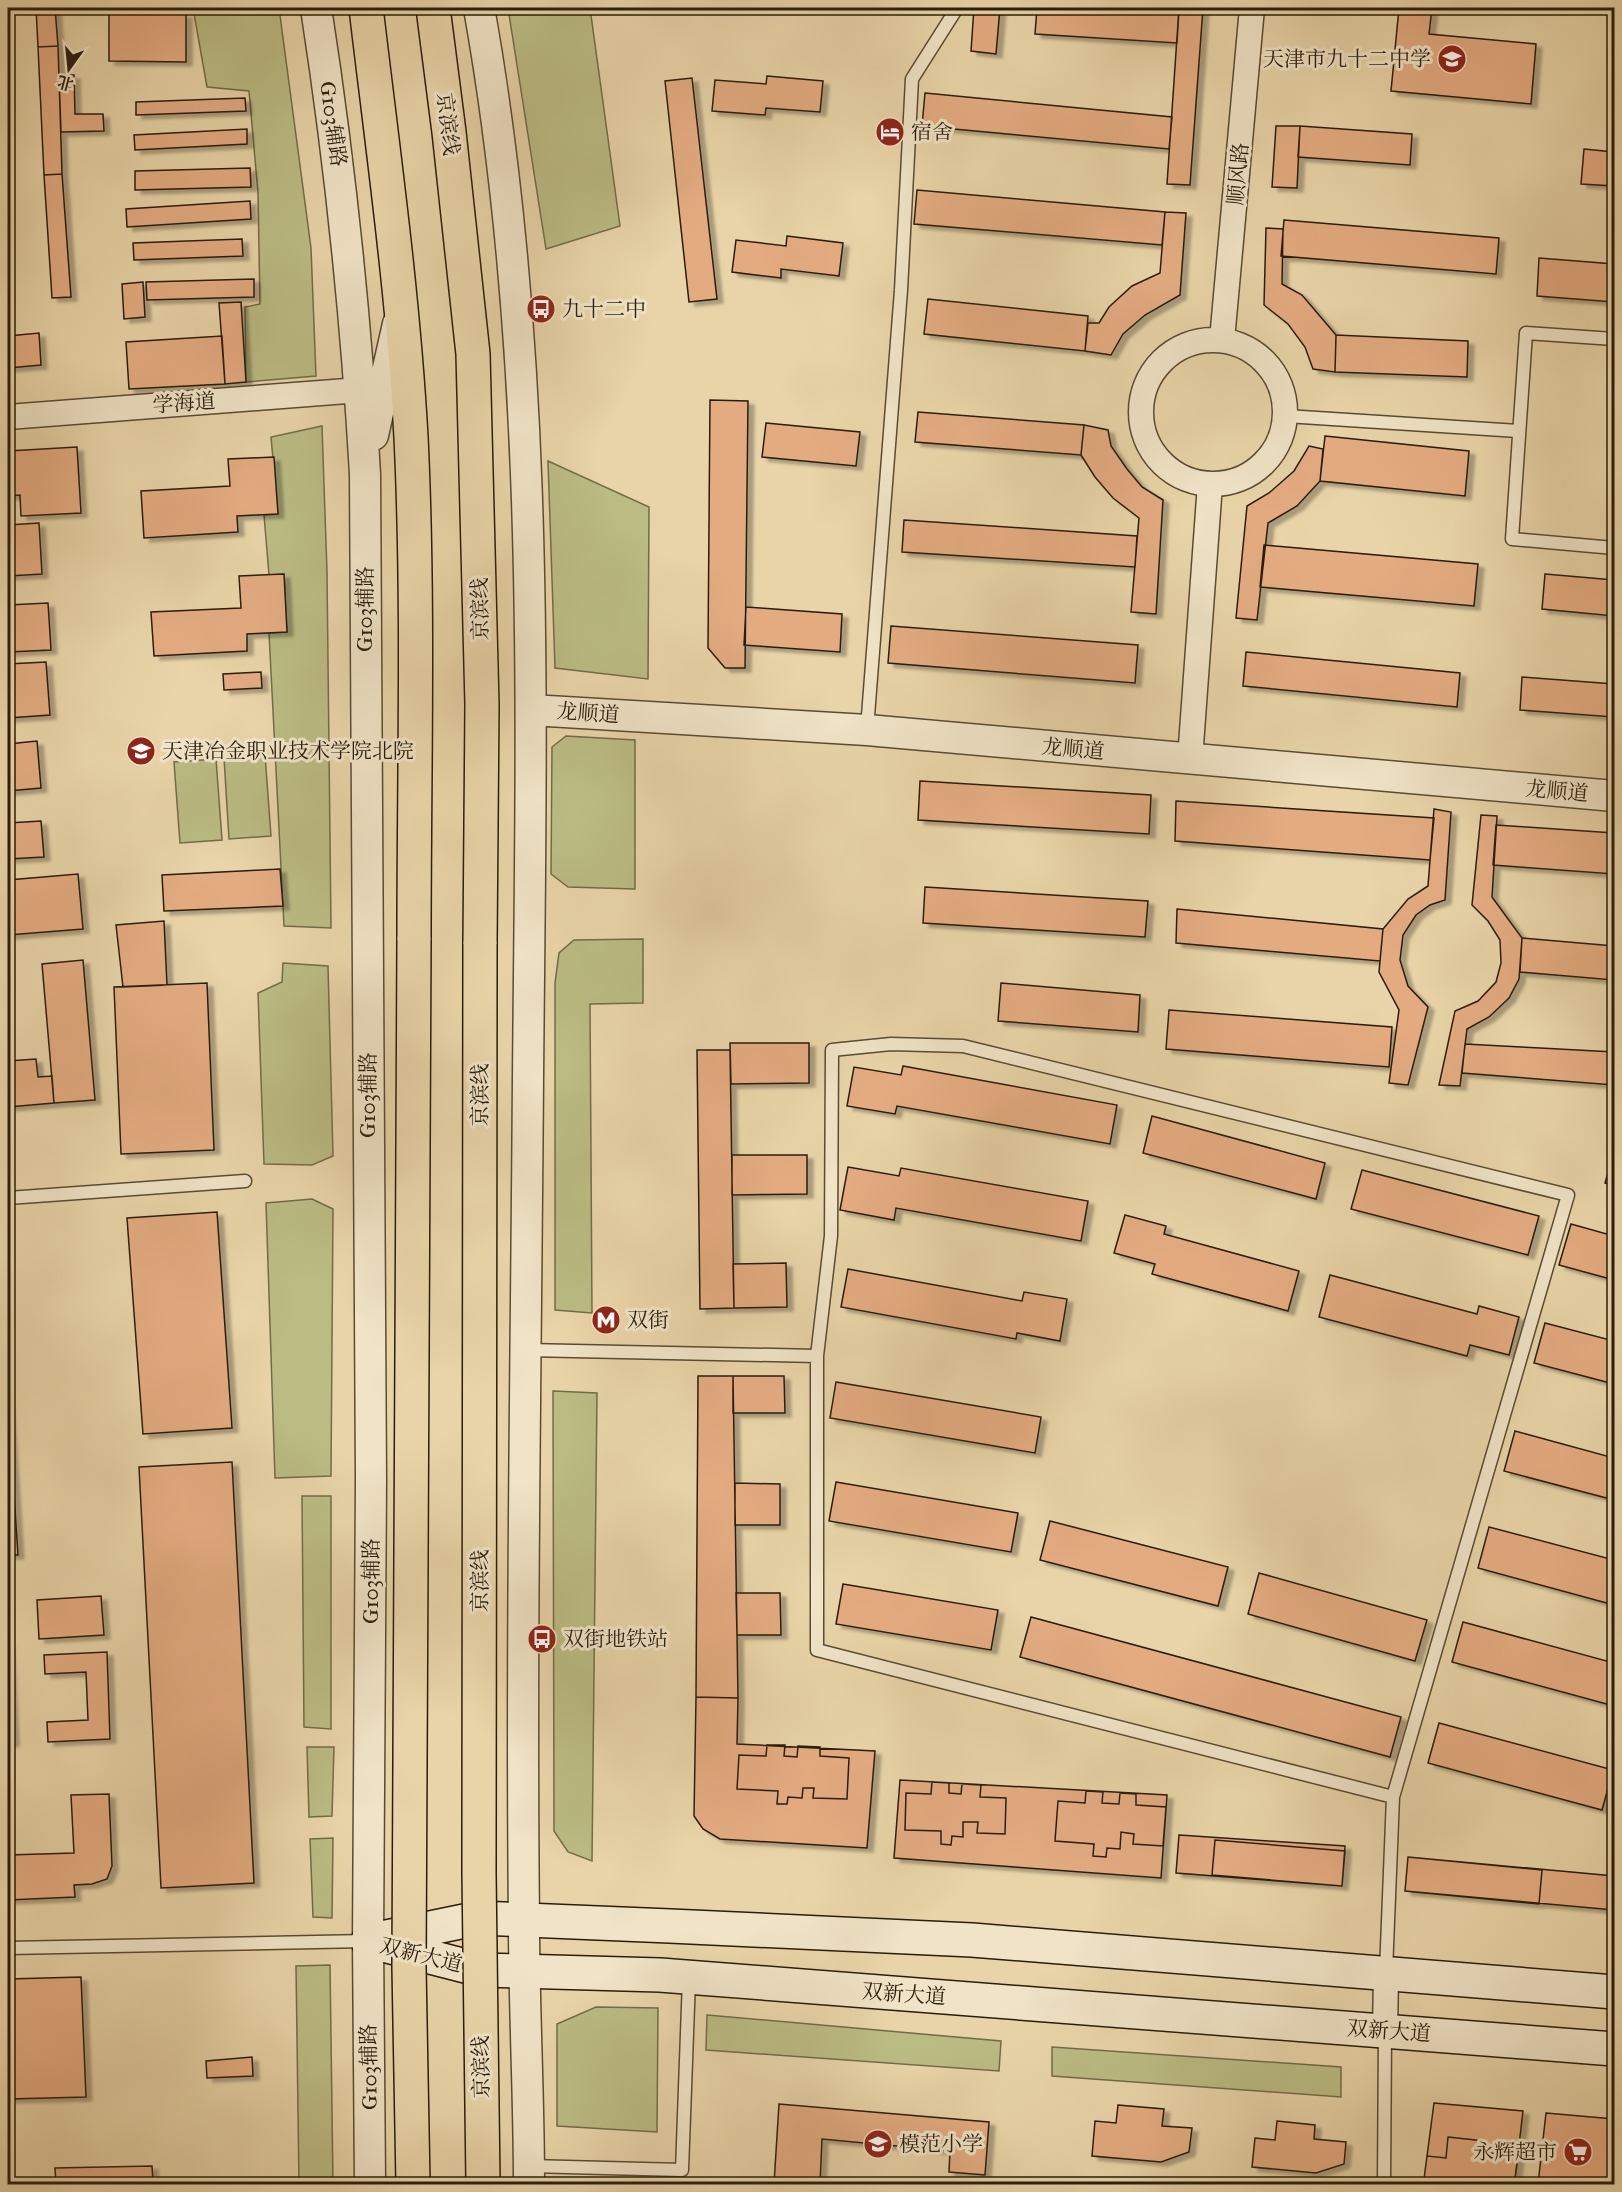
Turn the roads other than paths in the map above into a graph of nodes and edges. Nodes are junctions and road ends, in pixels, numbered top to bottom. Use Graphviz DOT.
graph roads {
  1 [pos="316,8"];
  2 [pos="366,8"];
  3 [pos="432,8"];
  4 [pos="468,8"];
  5 [pos="479,8"];
  6 [pos="957,8"];
  7 [pos="1252,8"];
  8 [pos="488,55"];
  9 [pos="402,307"];
  10 [pos="1614,339"];
  11 [pos="1222,340"];
  12 [pos="360,390"];
  13 [pos="1286,416"];
  14 [pos="8,417"];
  15 [pos="1518,431"];
  16 [pos="365,474"];
  17 [pos="1210,484"];
  18 [pos="1614,548"];
  19 [pos="531,710"];
  20 [pos="867,730"];
  21 [pos="1190,759"];
  22 [pos="1614,796"];
  23 [pos="245,1181"];
  24 [pos="8,1198"];
  25 [pos="526,1350"];
  26 [pos="818,1356"];
  27 [pos="1393,1797"];
  28 [pos="524,1921"];
  29 [pos="368,1941"];
  30 [pos="8,1948"];
  31 [pos="525,1970"];
  32 [pos="1386,1976"];
  33 [pos="690,1977"];
  34 [pos="1614,1992"];
  35 [pos="1385,2031"];
  36 [pos="1614,2049"];
  37 [pos="529,2175"];
  38 [pos="370,2184"];
  39 [pos="413,2184"];
  40 [pos="483,2184"];
  41 [pos="1384,2184"];
  1 -- 12 [label="street, G103辅路"];
  2 -- 9 [label="highway"];
  3 -- 40 [label="highway, 京滨线, bridge"];
  4 -- 8 [label="street"];
  5 -- 8 [label="street"];
  6 -- 20 [label="lane"];
  7 -- 11 [label="street, 顺风路"];
  8 -- 19 [label="street"];
  9 -- 16 [label="street"];
  9 -- 39 [label="highway, bridge"];
  10 -- 15 [label="lane"];
  11 -- 13 [label="street"];
  11 -- 17 [label="street"];
  12 -- 14 [label="street, 学海道"];
  12 -- 16 [label="street, G103辅路"];
  13 -- 15 [label="lane"];
  13 -- 17 [label="street"];
  15 -- 18 [label="lane"];
  16 -- 29 [label="street, G103辅路"];
  17 -- 21 [label="street"];
  19 -- 20 [label="street, 龙顺道"];
  19 -- 25 [label="street"];
  20 -- 21 [label="street, 龙顺道"];
  21 -- 22 [label="street, 龙顺道"];
  23 -- 24 [label="lane"];
  25 -- 26 [label="lane"];
  25 -- 28 [label="street"];
  26 -- 27 [label="lane"];
  26 -- 27 [label="lane"];
  27 -- 32 [label="lane"];
  28 -- 29 [label="main road, 双新大道"];
  28 -- 31 [label="street"];
  28 -- 32 [label="main road, 双新大道"];
  29 -- 30 [label="lane"];
  29 -- 31 [label="main road, 双新大道"];
  29 -- 38 [label="street, G103辅路"];
  31 -- 33 [label="main road, 双新大道"];
  31 -- 37 [label="street"];
  32 -- 34 [label="main road, 双新大道"];
  32 -- 35 [label="street"];
  33 -- 35 [label="main road, 双新大道"];
  33 -- 37 [label="lane"];
  35 -- 36 [label="main road, 双新大道"];
  35 -- 41 [label="lane"];
}
